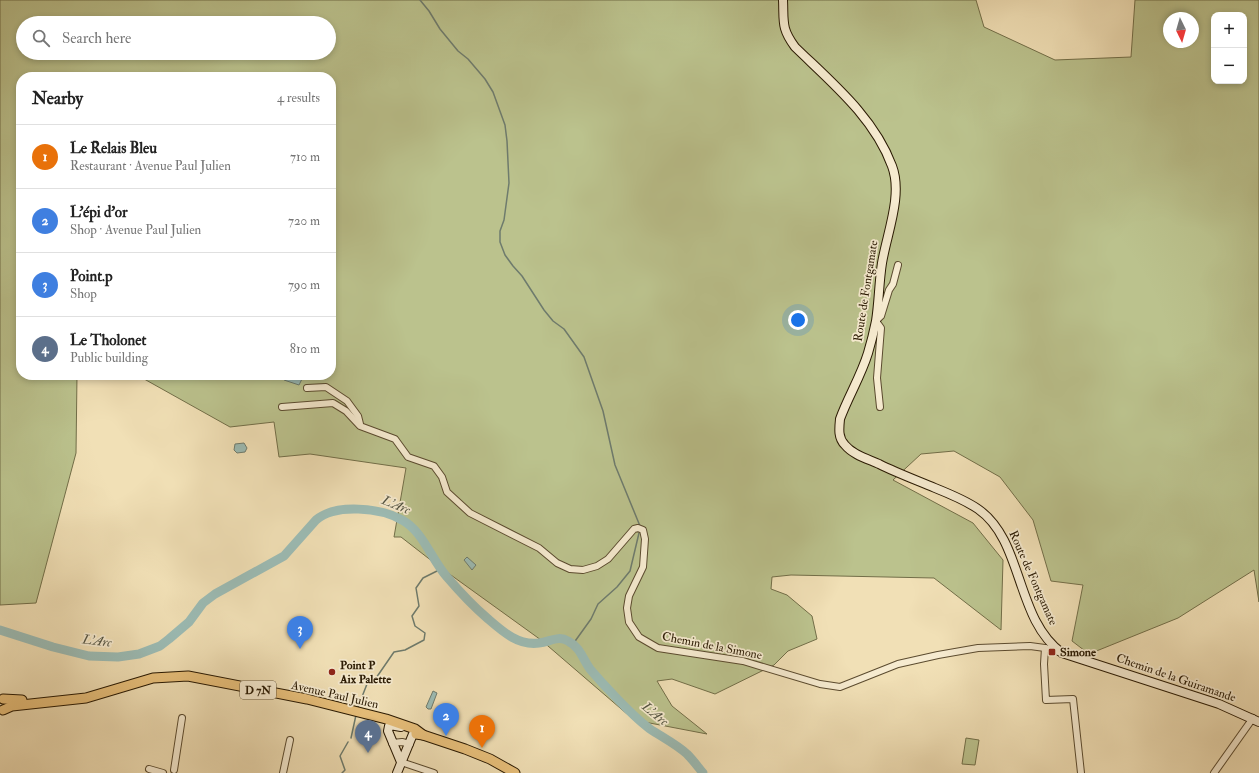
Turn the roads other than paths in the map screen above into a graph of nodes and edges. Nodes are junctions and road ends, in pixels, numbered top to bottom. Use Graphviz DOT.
graph roads {
  1 [pos="783,0"];
  2 [pos="898,265"];
  3 [pos="876,321"];
  4 [pos="307,388"];
  5 [pos="282,407"];
  6 [pos="880,407"];
  7 [pos="360,426"];
  8 [pos="1045,648"];
  9 [pos="1062,653"];
  10 [pos="105,692"];
  11 [pos="2,698"];
  12 [pos="1,712"];
  13 [pos="357,713"];
  14 [pos="182,718"];
  15 [pos="1256,720"];
  16 [pos="389,726"];
  17 [pos="415,731"];
  18 [pos="290,740"];
  19 [pos="392,743"];
  20 [pos="410,744"];
  21 [pos="401,762"];
  22 [pos="149,769"];
  23 [pos="501,770"];
  24 [pos="176,771"];
  25 [pos="163,773"];
  26 [pos="167,773"];
  27 [pos="283,773"];
  28 [pos="396,773"];
  29 [pos="434,773"];
  30 [pos="516,773"];
  31 [pos="1081,773"];
  32 [pos="1214,773"];
  1 -- 3 [label="street, Route de Fontgamate"];
  2 -- 3 [label="street"];
  3 -- 6 [label="street"];
  3 -- 9 [label="street, Route de Fontgamate"];
  4 -- 7 [label="street"];
  5 -- 7 [label="street, Chemin de la Simone"];
  7 -- 8 [label="street, Chemin de la Simone"];
  8 -- 9 [label="street, Chemin de la Simone"];
  8 -- 31 [label="street"];
  9 -- 15 [label="street, Chemin de la Guiramande"];
  10 -- 11 [label="main road, D 7N"];
  10 -- 12 [label="main road"];
  10 -- 13 [label="main road, Avenue Paul Julien / D 7N"];
  11 -- 12 [label="main road"];
  13 -- 16 [label="main road, Avenue Paul Julien / D 7N"];
  13 -- 17 [label="main road, Avenue Paul Julien / D 7N"];
  14 -- 24 [label="street"];
  15 -- 32 [label="street"];
  16 -- 17 [label="main road, Avenue Paul Julien / D 7N"];
  16 -- 19 [label="street"];
  17 -- 20 [label="street"];
  17 -- 23 [label="main road, Avenue Paul Julien / D 7N"];
  18 -- 27 [label="street"];
  19 -- 20 [label="street"];
  19 -- 21 [label="street"];
  20 -- 21 [label="street"];
  21 -- 28 [label="street"];
  21 -- 29 [label="street"];
  22 -- 25 [label="street"];
  23 -- 30 [label="main road, Avenue Paul Julien / D 7N"];
  24 -- 26 [label="street"];
}
